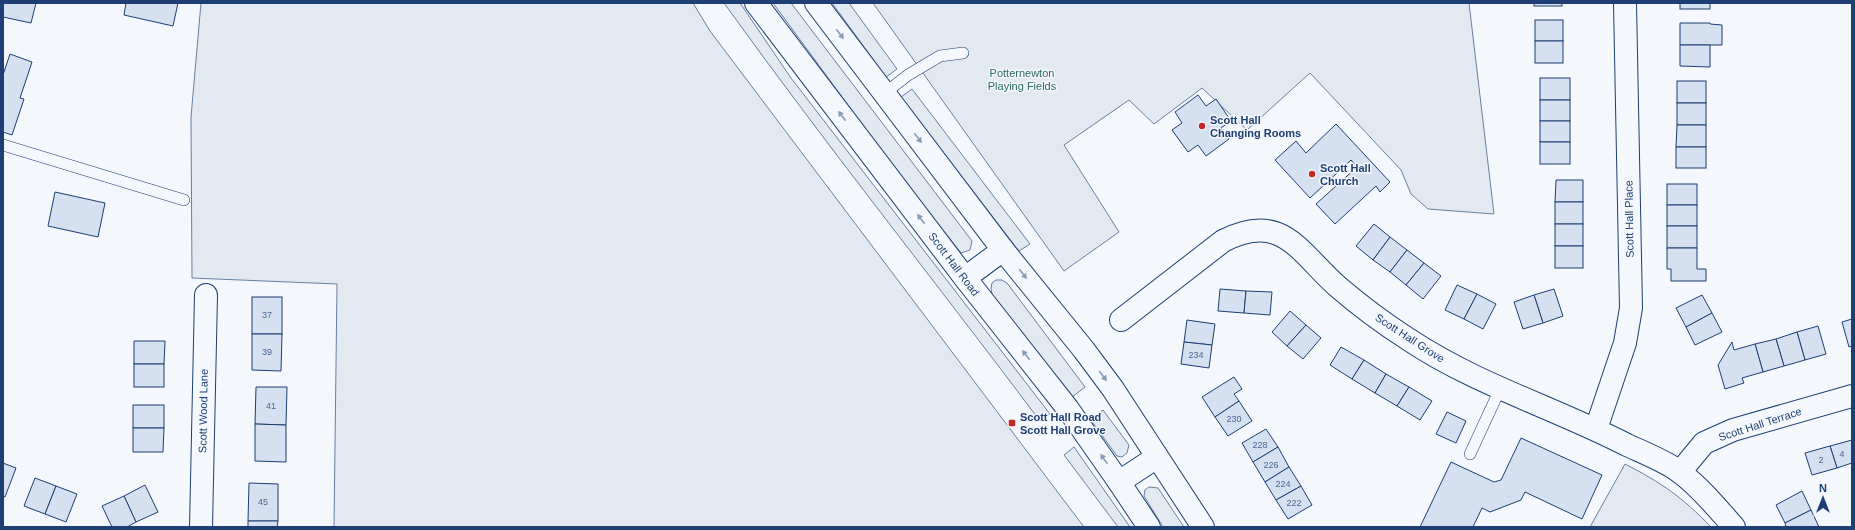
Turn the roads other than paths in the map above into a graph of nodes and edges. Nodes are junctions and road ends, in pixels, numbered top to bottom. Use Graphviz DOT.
graph roads {
  1 [pos="756,3"];
  2 [pos="816,3"];
  3 [pos="1625,3"];
  4 [pos="963,53"];
  5 [pos="885,94"];
  6 [pos="3,145"];
  7 [pos="184,200"];
  8 [pos="1003,250"];
  9 [pos="965,278"];
  10 [pos="206,294"];
  11 [pos="1121,320"];
  12 [pos="1501,387"];
  13 [pos="1852,396"];
  14 [pos="1596,429"];
  15 [pos="1470,454"];
  16 [pos="1157,456"];
  17 [pos="1680,472"];
  18 [pos="1120,482"];
  19 [pos="201,527"];
  20 [pos="1148,527"];
  21 [pos="1203,527"];
  22 [pos="1734,527"];
  9 -- 1 [label="main road, Scott Hall Road, one-way"];
  2 -- 5 [label="main road, one-way"];
  3 -- 14 [label="main road, Scott Hall Place"];
  4 -- 5 [label="lane"];
  5 -- 8 [label="main road, one-way"];
  6 -- 7 [label="lane"];
  8 -- 9 [label="main road"];
  8 -- 16 [label="main road, one-way"];
  18 -- 9 [label="main road, Scott Hall Road, one-way"];
  10 -- 19 [label="main road, Scott Wood Lane"];
  11 -- 12 [label="main road, Scott Hall Grove"];
  12 -- 14 [label="main road, Scott Hall Grove"];
  12 -- 15 [label="lane"];
  13 -- 17 [label="main road, Scott Hall Terrace"];
  14 -- 17 [label="main road, Scott Hall Grove"];
  16 -- 18 [label="main road"];
  16 -- 21 [label="main road"];
  17 -- 22 [label="main road, Scott Hall Grove"];
  18 -- 20 [label="main road, Scott Hall Road"];
}
